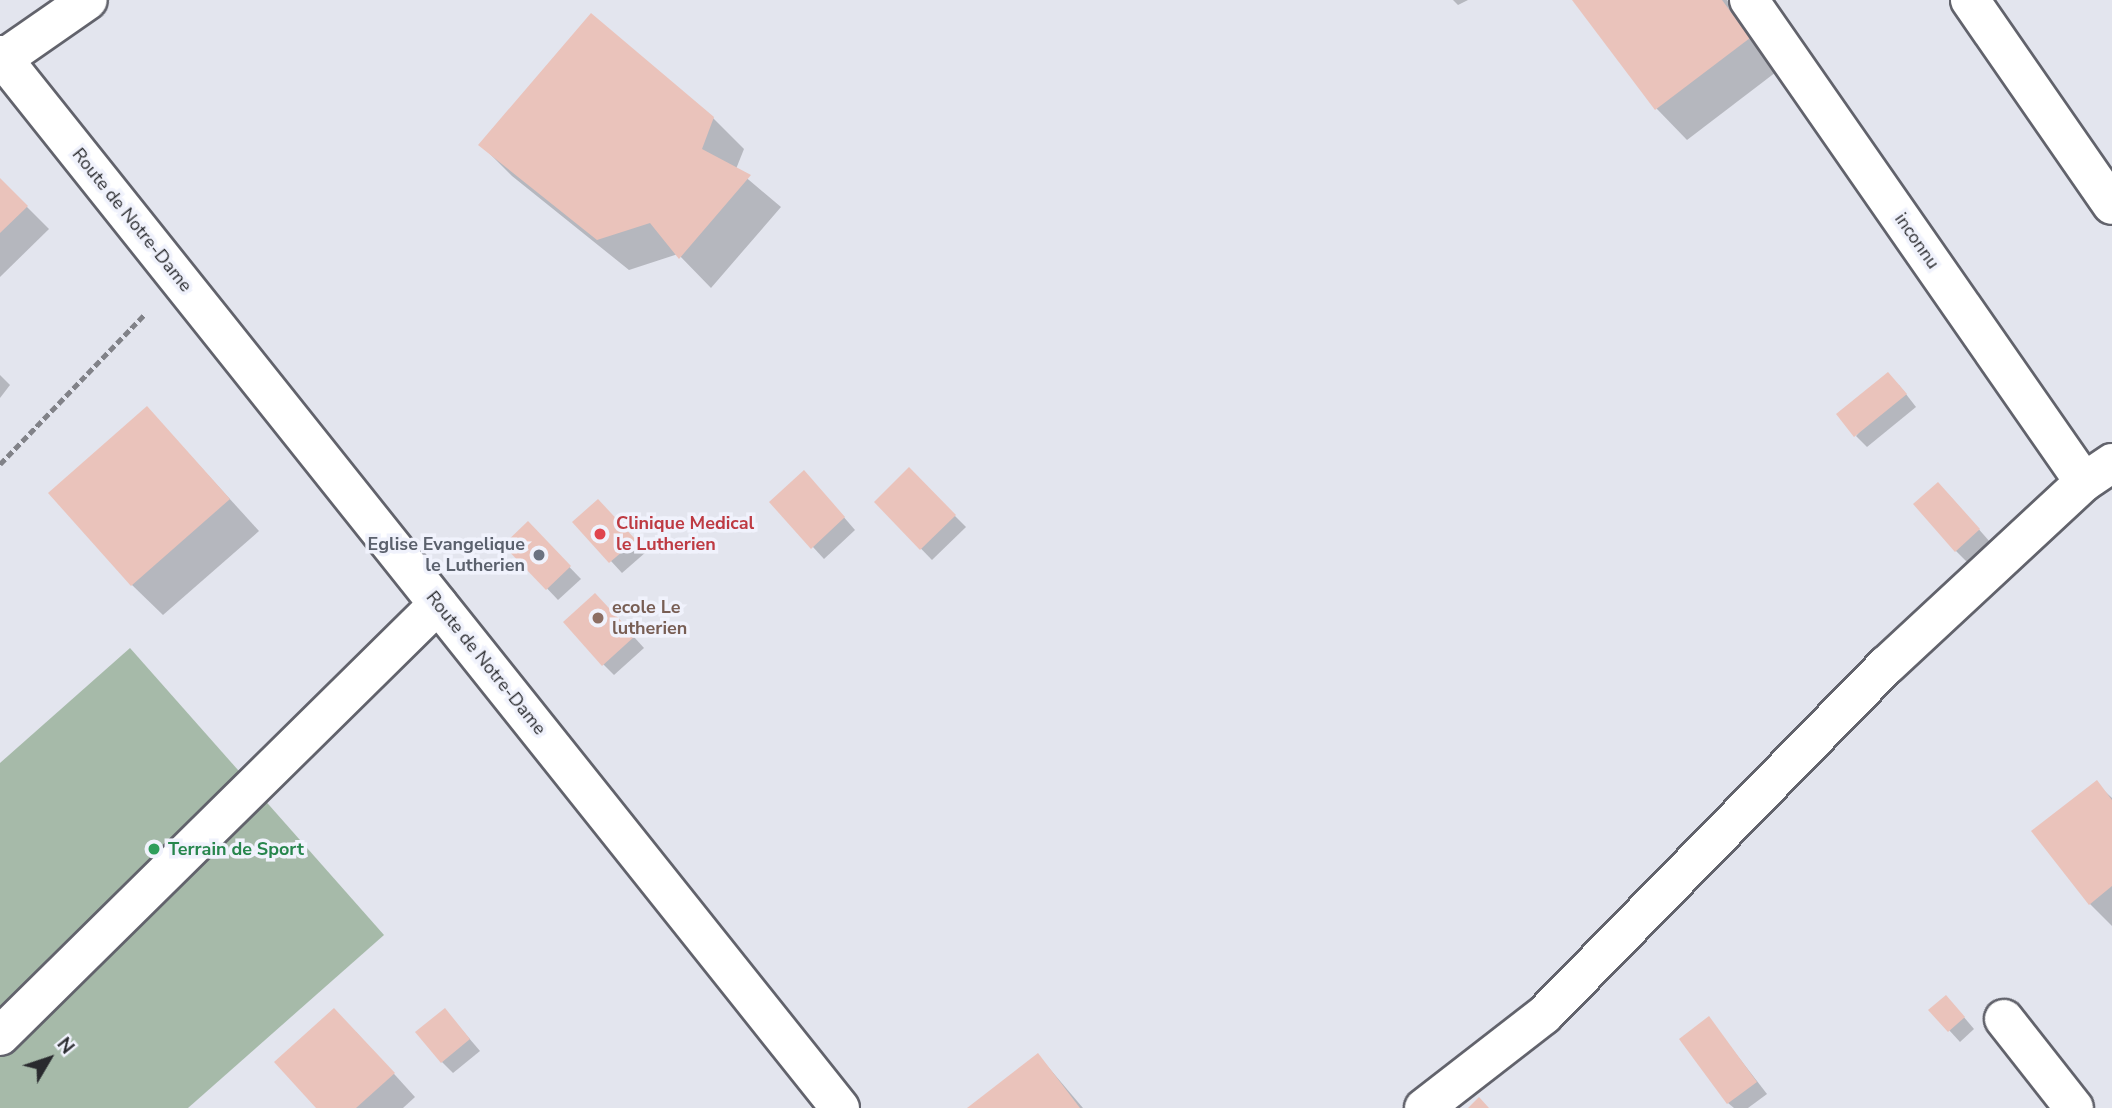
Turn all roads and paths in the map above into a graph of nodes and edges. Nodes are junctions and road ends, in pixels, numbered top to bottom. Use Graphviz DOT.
graph roads {
  1 [pos="88,0"];
  2 [pos="1749,0"];
  3 [pos="1970,0"];
  4 [pos="2,57"];
  5 [pos="2112,205"];
  6 [pos="179,279"];
  7 [pos="0,464"];
  8 [pos="2098,473"];
  9 [pos="438,604"];
  10 [pos="2004,1019"];
  11 [pos="0,1036"];
  12 [pos="840,1108"];
  13 [pos="1424,1108"];
  14 [pos="2074,1108"];
  1 -- 4 [label="street"];
  2 -- 8 [label="street, inconnu"];
  3 -- 5 [label="street"];
  4 -- 6 [label="street, Route de Notre-Dame"];
  6 -- 7 [label="path"];
  6 -- 9 [label="street, Route de Notre-Dame"];
  8 -- 13 [label="street"];
  9 -- 11 [label="street"];
  9 -- 12 [label="street, Route de Notre-Dame"];
  10 -- 14 [label="street"];
}
